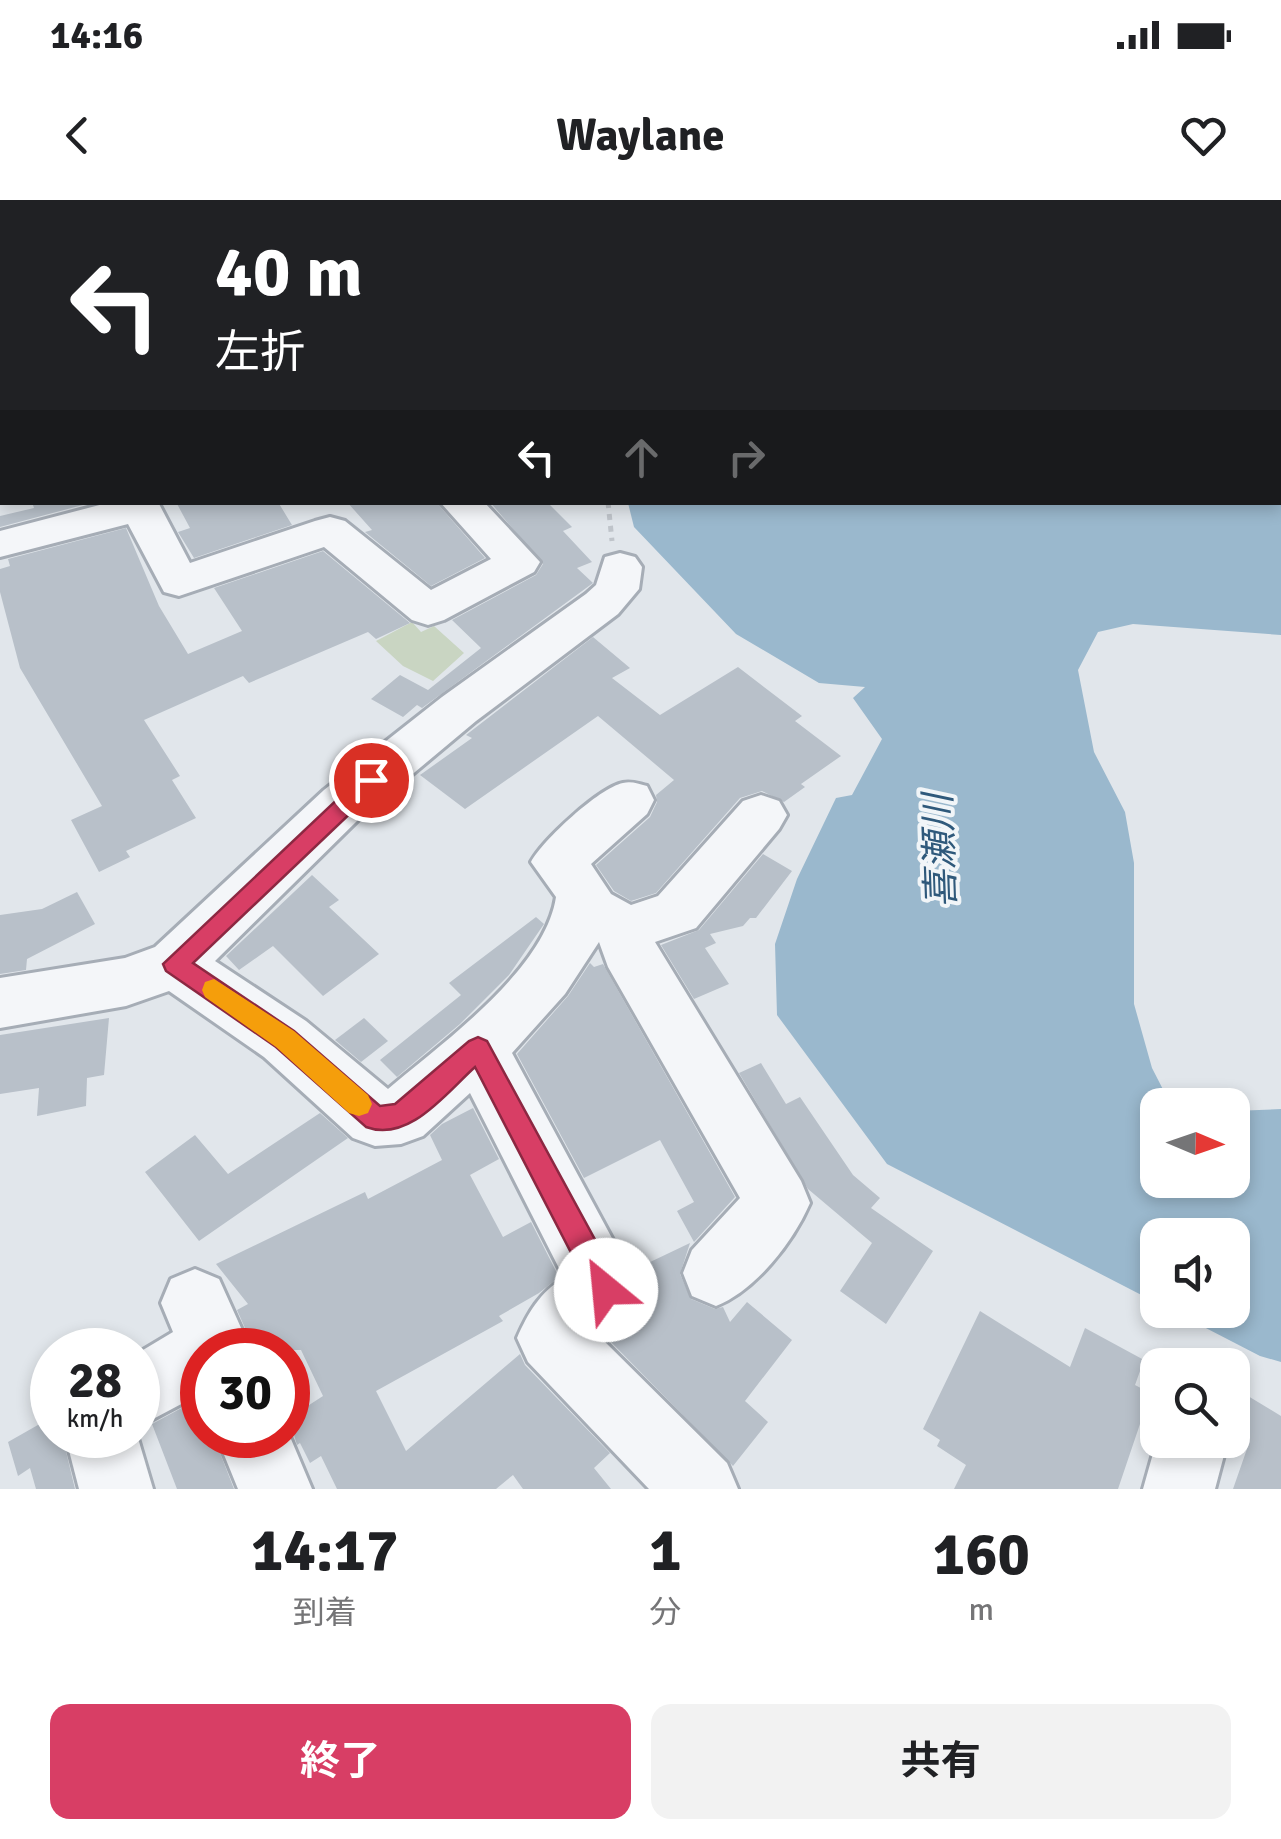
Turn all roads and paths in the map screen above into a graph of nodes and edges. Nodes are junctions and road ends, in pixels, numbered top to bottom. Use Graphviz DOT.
graph roads {
  1 [pos="138,505"];
  2 [pos="463,505"];
  3 [pos="315,516"];
  4 [pos="0,544"];
  5 [pos="620,567"];
  6 [pos="629,800"];
  7 [pos="760,814"];
  8 [pos="605,920"];
  9 [pos="175,964"];
  10 [pos="0,1003"];
  11 [pos="478,1048"];
  12 [pos="716,1274"];
  13 [pos="107,1458"];
  14 [pos="261,1458"];
  15 [pos="116,1489"];
  16 [pos="274,1489"];
  17 [pos="701,1489"];
  1 -- 3 [label="street"];
  1 -- 4 [label="street"];
  2 -- 3 [label="street"];
  5 -- 9 [label="street"];
  6 -- 8 [label="street"];
  7 -- 8 [label="street"];
  8 -- 11 [label="street"];
  8 -- 12 [label="street"];
  9 -- 10 [label="street"];
  9 -- 11 [label="street"];
  11 -- 17 [label="street"];
  13 -- 15 [label="street"];
  14 -- 16 [label="street"];
}
